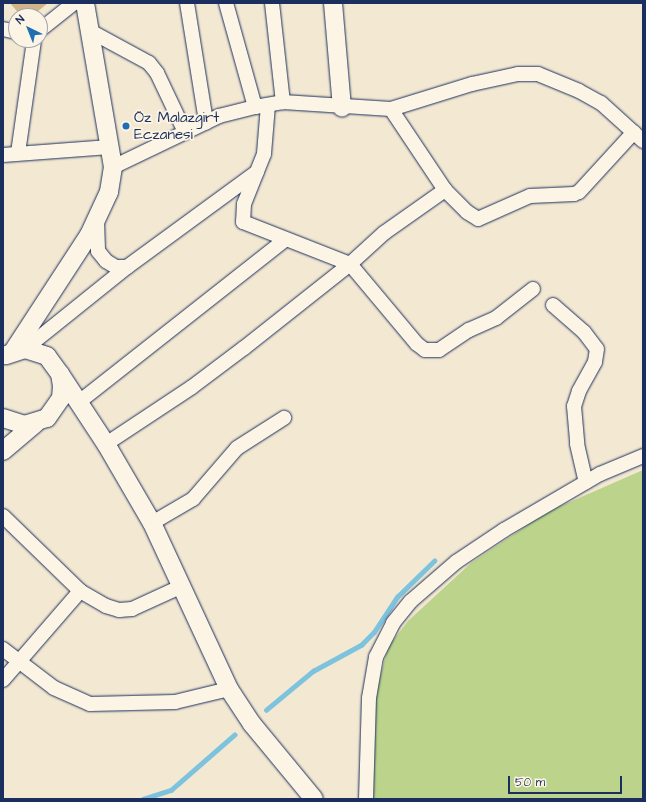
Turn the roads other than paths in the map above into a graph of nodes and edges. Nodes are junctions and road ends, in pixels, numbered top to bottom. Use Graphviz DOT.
graph roads {
  1 [pos="74,3"];
  2 [pos="85,3"];
  3 [pos="187,3"];
  4 [pos="226,3"];
  5 [pos="272,3"];
  6 [pos="333,3"];
  7 [pos="48,24"];
  8 [pos="90,31"];
  9 [pos="33,48"];
  10 [pos="283,102"];
  11 [pos="261,106"];
  12 [pos="342,108"];
  13 [pos="391,109"];
  14 [pos="206,122"];
  15 [pos="185,132"];
  16 [pos="639,136"];
  17 [pos="110,147"];
  18 [pos="18,153"];
  19 [pos="3,156"];
  20 [pos="113,167"];
  21 [pos="258,171"];
  22 [pos="445,190"];
  23 [pos="229,192"];
  24 [pos="244,204"];
  25 [pos="98,219"];
  26 [pos="286,239"];
  27 [pos="350,264"];
  28 [pos="127,267"];
  29 [pos="533,289"];
  30 [pos="553,305"];
  31 [pos="14,352"];
  32 [pos="60,374"];
  33 [pos="79,402"];
  34 [pos="55,409"];
  35 [pos="3,418"];
  36 [pos="284,418"];
  37 [pos="36,423"];
  38 [pos="106,444"];
  39 [pos="3,451"];
  40 [pos="643,456"];
  41 [pos="586,482"];
  42 [pos="3,516"];
  43 [pos="152,522"];
  44 [pos="182,586"];
  45 [pos="80,591"];
  46 [pos="3,649"];
  47 [pos="19,662"];
  48 [pos="3,680"];
  49 [pos="229,689"];
  50 [pos="314,799"];
  51 [pos="366,799"];
  1 -- 7 [label="street"];
  2 -- 8 [label="street"];
  3 -- 14 [label="street"];
  4 -- 11 [label="street"];
  5 -- 10 [label="street"];
  6 -- 12 [label="street"];
  8 -- 15 [label="street"];
  8 -- 17 [label="street"];
  9 -- 18 [label="street"];
  10 -- 11 [label="street"];
  10 -- 12 [label="street"];
  11 -- 14 [label="street"];
  11 -- 21 [label="street"];
  12 -- 13 [label="street"];
  13 -- 16 [label="street"];
  13 -- 22 [label="street"];
  14 -- 15 [label="street"];
  15 -- 20 [label="street"];
  16 -- 22 [label="street"];
  17 -- 18 [label="street"];
  17 -- 20 [label="street"];
  18 -- 19 [label="street"];
  20 -- 25 [label="street"];
  21 -- 23 [label="street"];
  21 -- 24 [label="street"];
  22 -- 27 [label="street"];
  23 -- 24 [label="street"];
  23 -- 28 [label="street"];
  24 -- 26 [label="street"];
  25 -- 28 [label="street"];
  25 -- 31 [label="street"];
  26 -- 27 [label="street"];
  26 -- 33 [label="street"];
  27 -- 29 [label="street"];
  27 -- 38 [label="street"];
  28 -- 31 [label="street"];
  30 -- 41 [label="street"];
  31 -- 32 [label="street"];
  32 -- 33 [label="street"];
  32 -- 34 [label="street"];
  33 -- 34 [label="street"];
  33 -- 38 [label="street"];
  34 -- 37 [label="street"];
  35 -- 37 [label="street"];
  36 -- 43 [label="street"];
  37 -- 39 [label="street"];
  38 -- 43 [label="street"];
  40 -- 41 [label="street"];
  41 -- 51 [label="street"];
  42 -- 45 [label="street"];
  43 -- 44 [label="street"];
  44 -- 45 [label="street"];
  44 -- 49 [label="street"];
  45 -- 47 [label="street"];
  46 -- 47 [label="street"];
  47 -- 48 [label="street"];
  47 -- 49 [label="street"];
  49 -- 50 [label="street"];
}
